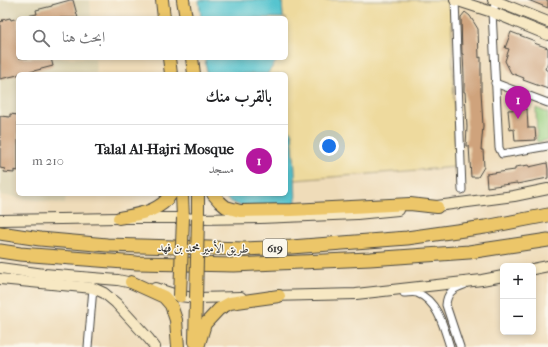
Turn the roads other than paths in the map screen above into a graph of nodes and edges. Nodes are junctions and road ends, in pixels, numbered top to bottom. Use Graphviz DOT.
graph roads {
  1 [pos="183,0"];
  2 [pos="455,0"];
  3 [pos="495,1"];
  4 [pos="492,12"];
  5 [pos="186,16"];
  6 [pos="548,22"];
  7 [pos="548,35"];
  8 [pos="169,60"];
  9 [pos="192,60"];
  10 [pos="171,72"];
  11 [pos="194,72"];
  12 [pos="495,83"];
  13 [pos="548,104"];
  14 [pos="548,146"];
  15 [pos="548,189"];
  16 [pos="462,190"];
  17 [pos="169,196"];
  18 [pos="182,196"];
  19 [pos="198,196"];
  20 [pos="215,196"];
  21 [pos="437,207"];
  22 [pos="548,215"];
  23 [pos="119,218"];
  24 [pos="183,218"];
  25 [pos="0,220"];
  26 [pos="198,220"];
  27 [pos="0,233"];
  28 [pos="548,240"];
  29 [pos="0,251"];
  30 [pos="548,266"];
  31 [pos="0,268"];
  32 [pos="536,268"];
  33 [pos="500,277"];
  34 [pos="0,279"];
  35 [pos="482,280"];
  36 [pos="131,282"];
  37 [pos="93,288"];
  38 [pos="356,294"];
  39 [pos="180,296"];
  40 [pos="279,296"];
  41 [pos="196,298"];
  42 [pos="88,347"];
  43 [pos="155,347"];
  44 [pos="179,347"];
  45 [pos="195,347"];
  46 [pos="198,347"];
  47 [pos="450,347"];
  48 [pos="460,347"];
  1 -- 5 [label="main road"];
  2 -- 4 [label="main road"];
  2 -- 16 [label="street"];
  3 -- 4 [label="street"];
  3 -- 6 [label="main road"];
  4 -- 7 [label="main road"];
  4 -- 12 [label="street"];
  8 -- 10 [label="main road"];
  9 -- 11 [label="main road"];
  12 -- 13 [label="street"];
  12 -- 14 [label="street"];
  15 -- 21 [label="main road"];
  17 -- 23 [label="main road"];
  18 -- 24 [label="main road"];
  19 -- 26 [label="main road"];
  20 -- 21 [label="main road"];
  21 -- 26 [label="main road"];
  22 -- 27 [label="highway, طريق الأمير محمد بن فهد / 619"];
  23 -- 24 [label="main road"];
  23 -- 25 [label="main road"];
  24 -- 26 [label="main road"];
  24 -- 39 [label="main road, bridge"];
  26 -- 41 [label="main road, bridge"];
  28 -- 29 [label="highway, طريق الأمير محمد بن فهد / 619"];
  30 -- 32 [label="main road"];
  31 -- 36 [label="main road"];
  33 -- 35 [label="main road"];
  34 -- 37 [label="main road"];
  35 -- 38 [label="main road"];
  35 -- 48 [label="street"];
  36 -- 39 [label="main road"];
  36 -- 44 [label="main road"];
  37 -- 42 [label="street"];
  37 -- 43 [label="main road"];
  38 -- 40 [label="main road"];
  38 -- 47 [label="street"];
  39 -- 41 [label="main road"];
  39 -- 44 [label="main road"];
  40 -- 41 [label="main road"];
  40 -- 46 [label="main road"];
  41 -- 45 [label="main road"];
}
